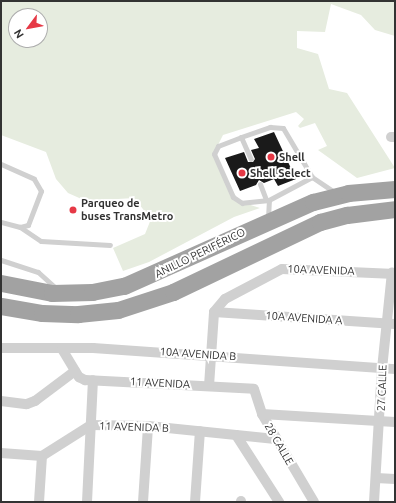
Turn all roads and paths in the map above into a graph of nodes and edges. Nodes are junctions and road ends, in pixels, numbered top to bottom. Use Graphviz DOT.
graph roads {
  1 [pos="241,137"];
  2 [pos="250,159"];
  3 [pos="1,164"];
  4 [pos="312,178"];
  5 [pos="260,184"];
  6 [pos="395,189"];
  7 [pos="338,195"];
  8 [pos="268,200"];
  9 [pos="395,210"];
  10 [pos="268,220"];
  11 [pos="1,222"];
  12 [pos="20,227"];
  13 [pos="110,245"];
  14 [pos="1,260"];
  15 [pos="393,274"];
  16 [pos="1,283"];
  17 [pos="61,293"];
  18 [pos="1,306"];
  19 [pos="214,312"];
  20 [pos="390,323"];
  21 [pos="1,341"];
  22 [pos="1,348"];
  23 [pos="13,349"];
  24 [pos="62,349"];
  25 [pos="210,355"];
  26 [pos="382,369"];
  27 [pos="395,369"];
  28 [pos="75,371"];
  29 [pos="92,380"];
  30 [pos="209,386"];
  31 [pos="248,388"];
  32 [pos="1,401"];
  33 [pos="262,414"];
  34 [pos="380,421"];
  35 [pos="395,422"];
  36 [pos="91,425"];
  37 [pos="148,426"];
  38 [pos="200,431"];
  39 [pos="236,435"];
  40 [pos="275,439"];
  41 [pos="1,453"];
  42 [pos="42,456"];
  43 [pos="376,478"];
  44 [pos="395,479"];
  45 [pos="39,502"];
  46 [pos="87,502"];
  47 [pos="143,502"];
  48 [pos="195,502"];
  49 [pos="279,502"];
  50 [pos="314,502"];
  51 [pos="374,502"];
  1 -- 2 [label="lane"];
  1 -- 4 [label="lane"];
  1 -- 8 [label="lane"];
  3 -- 12 [label="lane"];
  4 -- 7 [label="lane"];
  4 -- 8 [label="lane"];
  5 -- 8 [label="lane"];
  6 -- 7 [label="highway, ANILLO PERIFÉRICO"];
  7 -- 10 [label="highway, ANILLO PERIFÉRICO"];
  8 -- 10 [label="lane"];
  9 -- 18 [label="highway, ANILLO PERIFÉRICO"];
  10 -- 17 [label="highway, ANILLO PERIFÉRICO"];
  11 -- 12 [label="lane"];
  12 -- 13 [label="lane"];
  14 -- 17 [label="lane"];
  15 -- 19 [label="street, 10A AVENIDA"];
  15 -- 20 [label="street, 27 CALLE"];
  16 -- 17 [label="highway, ANILLO PERIFÉRICO"];
  19 -- 20 [label="street, 10A AVENIDA A"];
  19 -- 25 [label="street"];
  20 -- 26 [label="street, 27 CALLE"];
  21 -- 23 [label="street"];
  22 -- 23 [label="street, 10A AVENIDA B"];
  23 -- 24 [label="street, 10A AVENIDA B"];
  24 -- 25 [label="street, 10A AVENIDA B"];
  24 -- 28 [label="street"];
  25 -- 26 [label="street, 10A AVENIDA B"];
  25 -- 30 [label="street"];
  26 -- 27 [label="street, 10A AVENIDA B"];
  26 -- 34 [label="street, 27 CALLE"];
  28 -- 29 [label="street, 11 AVENIDA"];
  28 -- 32 [label="street"];
  29 -- 30 [label="street, 11 AVENIDA"];
  29 -- 36 [label="street"];
  30 -- 31 [label="street, 11 AVENIDA"];
  31 -- 33 [label="street, 28 CALLE"];
  33 -- 34 [label="street"];
  33 -- 40 [label="street, 28 CALLE"];
  34 -- 35 [label="street"];
  34 -- 43 [label="street, 27 CALLE"];
  36 -- 37 [label="street, 11 AVENIDA B"];
  36 -- 42 [label="street, 11 AVENIDA B"];
  36 -- 46 [label="street"];
  37 -- 38 [label="street, 11 AVENIDA B"];
  37 -- 47 [label="street"];
  38 -- 39 [label="street, 11 AVENIDA B"];
  38 -- 48 [label="street"];
  39 -- 40 [label="street, 11 AVENIDA B"];
  39 -- 49 [label="street"];
  40 -- 50 [label="street, 28 CALLE"];
  41 -- 42 [label="street"];
  42 -- 45 [label="street"];
  43 -- 44 [label="street"];
  43 -- 51 [label="street, 27 CALLE"];
}
